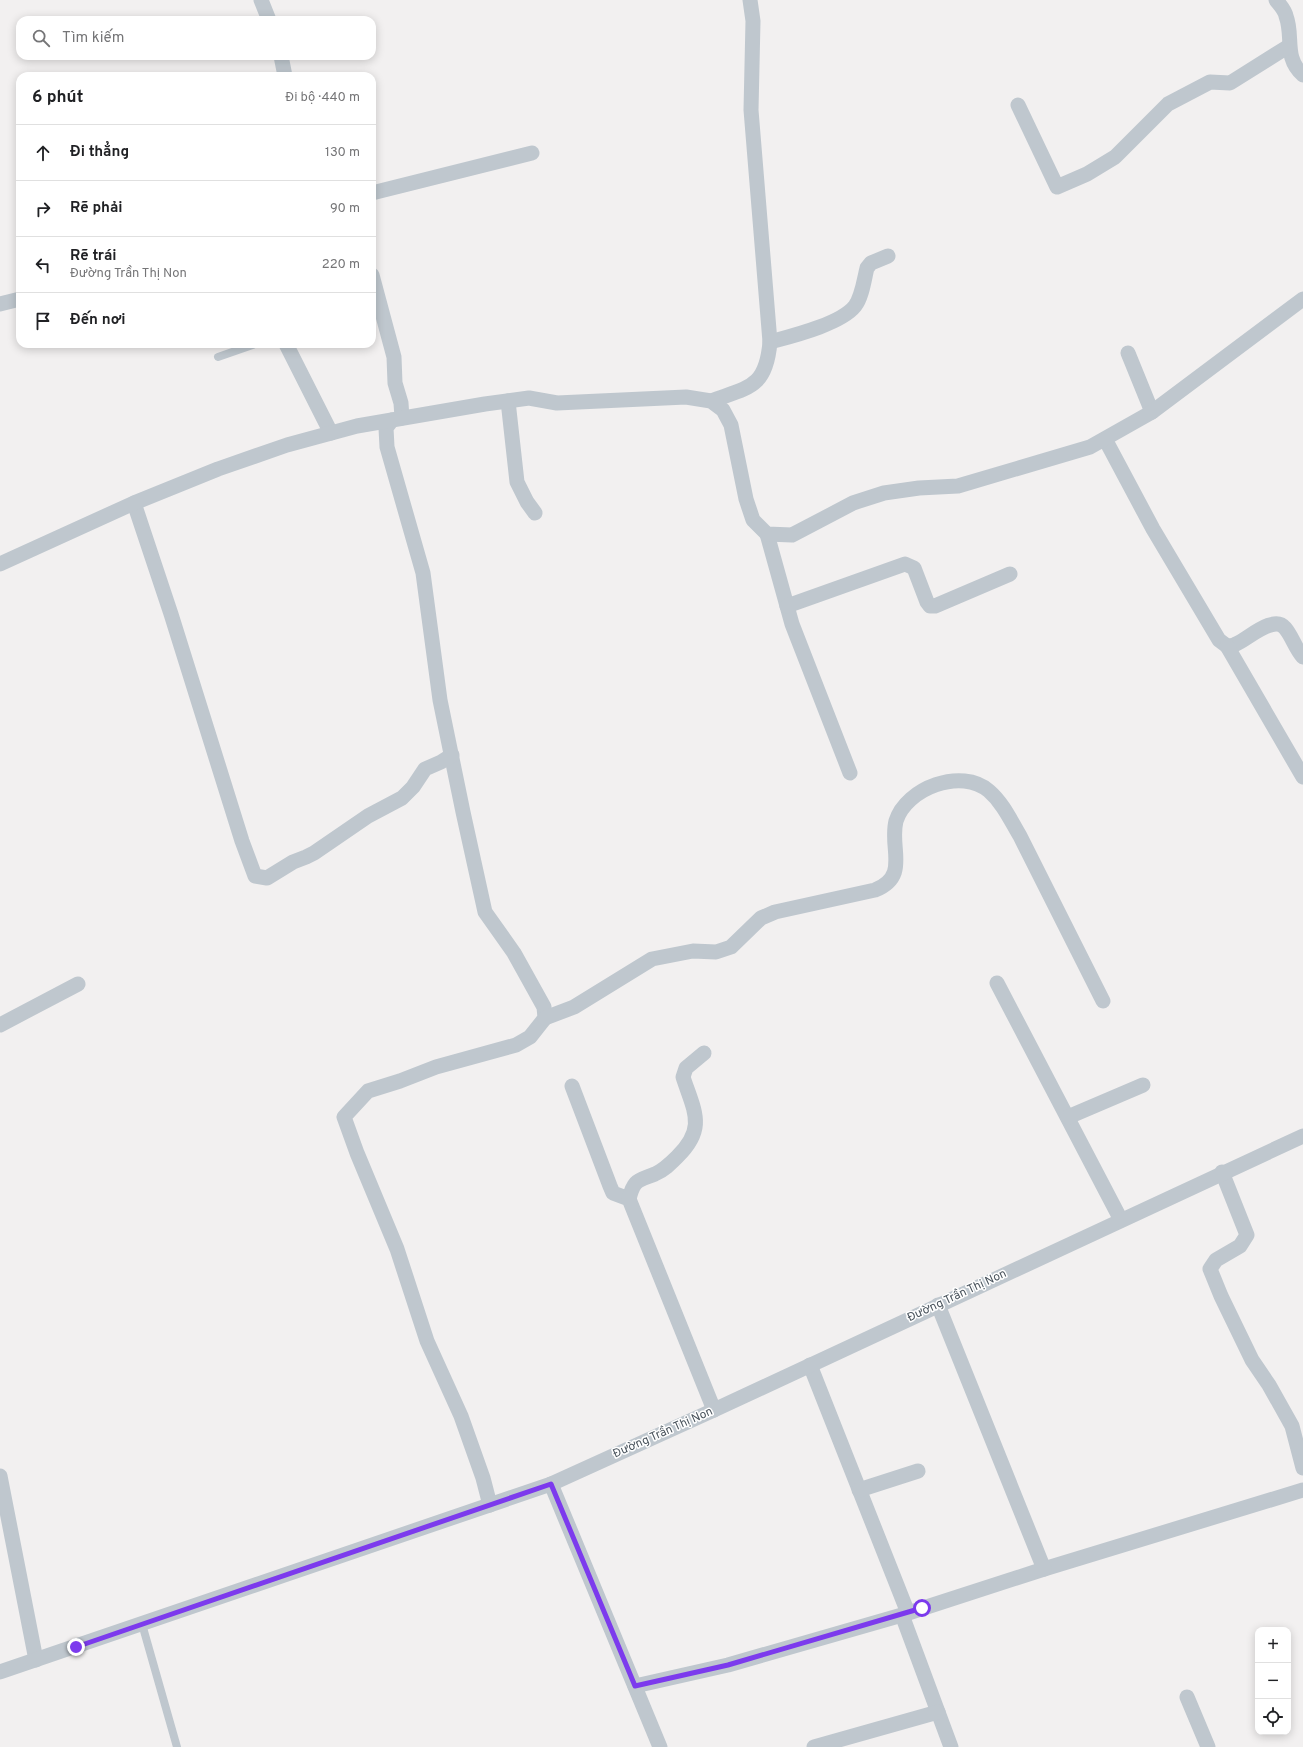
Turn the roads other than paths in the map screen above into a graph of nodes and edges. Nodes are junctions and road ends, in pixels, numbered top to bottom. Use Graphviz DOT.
graph roads {
  1 [pos="261,0"];
  2 [pos="750,0"];
  3 [pos="1276,0"];
  4 [pos="267,16"];
  5 [pos="1289,46"];
  6 [pos="282,60"];
  7 [pos="283,72"];
  8 [pos="1303,75"];
  9 [pos="1018,105"];
  10 [pos="532,153"];
  11 [pos="376,192"];
  12 [pos="888,256"];
  13 [pos="376,290"];
  14 [pos="1303,299"];
  15 [pos="16,300"];
  16 [pos="0,304"];
  17 [pos="770,342"];
  18 [pos="244,348"];
  19 [pos="288,348"];
  20 [pos="1128,353"];
  21 [pos="218,357"];
  22 [pos="508,401"];
  23 [pos="711,401"];
  24 [pos="1152,412"];
  25 [pos="397,419"];
  26 [pos="331,433"];
  27 [pos="1105,439"];
  28 [pos="134,503"];
  29 [pos="535,513"];
  30 [pos="767,534"];
  31 [pos="0,564"];
  32 [pos="1010,574"];
  33 [pos="787,606"];
  34 [pos="1227,646"];
  35 [pos="1303,657"];
  36 [pos="452,755"];
  37 [pos="850,773"];
  38 [pos="1303,777"];
  39 [pos="997,983"];
  40 [pos="78,984"];
  41 [pos="1103,1002"];
  42 [pos="545,1018"];
  43 [pos="0,1025"];
  44 [pos="704,1053"];
  45 [pos="1143,1085"];
  46 [pos="572,1086"];
  47 [pos="1068,1117"];
  48 [pos="1303,1136"];
  49 [pos="1222,1172"];
  50 [pos="629,1199"];
  51 [pos="1121,1220"];
  52 [pos="938,1305"];
  53 [pos="810,1365"];
  54 [pos="714,1410"];
  55 [pos="1301,1449"];
  56 [pos="1303,1468"];
  57 [pos="918,1471"];
  58 [pos="0,1476"];
  59 [pos="551,1484"];
  60 [pos="859,1490"];
  61 [pos="1303,1490"];
  62 [pos="490,1505"];
  63 [pos="1044,1569"];
  64 [pos="905,1614"];
  65 [pos="143,1627"];
  66 [pos="36,1660"];
  67 [pos="0,1672"];
  68 [pos="635,1686"];
  69 [pos="1187,1697"];
  70 [pos="938,1712"];
  71 [pos="177,1747"];
  72 [pos="660,1747"];
  73 [pos="814,1747"];
  74 [pos="951,1747"];
  75 [pos="1208,1747"];
  1 -- 4 [label="street"];
  2 -- 17 [label="street"];
  3 -- 5 [label="street"];
  5 -- 8 [label="street"];
  5 -- 9 [label="street"];
  6 -- 7 [label="street"];
  10 -- 11 [label="street"];
  12 -- 17 [label="street"];
  13 -- 25 [label="street"];
  14 -- 24 [label="street"];
  15 -- 16 [label="street"];
  17 -- 23 [label="street"];
  18 -- 21 [label="lane"];
  19 -- 26 [label="street"];
  20 -- 24 [label="street"];
  22 -- 23 [label="street"];
  22 -- 25 [label="street"];
  22 -- 29 [label="street"];
  23 -- 30 [label="street"];
  24 -- 27 [label="street"];
  25 -- 26 [label="street"];
  25 -- 36 [label="street"];
  26 -- 28 [label="street"];
  27 -- 30 [label="street"];
  27 -- 34 [label="street"];
  28 -- 31 [label="street"];
  28 -- 36 [label="street"];
  30 -- 33 [label="street"];
  32 -- 33 [label="street"];
  33 -- 37 [label="street"];
  34 -- 35 [label="street"];
  34 -- 38 [label="street"];
  36 -- 42 [label="street"];
  39 -- 47 [label="street"];
  40 -- 43 [label="street"];
  41 -- 42 [label="street"];
  42 -- 62 [label="street"];
  44 -- 50 [label="street"];
  45 -- 47 [label="street"];
  46 -- 50 [label="street"];
  47 -- 51 [label="street"];
  48 -- 49 [label="street, Đường Trần Thị Non"];
  49 -- 51 [label="street, Đường Trần Thị Non"];
  49 -- 55 [label="street"];
  50 -- 54 [label="street"];
  51 -- 52 [label="street, Đường Trần Thị Non"];
  52 -- 53 [label="street, Đường Trần Thị Non"];
  52 -- 63 [label="street"];
  53 -- 54 [label="street, Đường Trần Thị Non"];
  53 -- 60 [label="street"];
  54 -- 59 [label="street, Đường Trần Thị Non"];
  55 -- 56 [label="street"];
  57 -- 60 [label="street"];
  58 -- 66 [label="street"];
  59 -- 62 [label="street, Đường Trần Thị Non"];
  59 -- 68 [label="street"];
  60 -- 64 [label="street"];
  61 -- 63 [label="street"];
  62 -- 65 [label="street, Đường Trần Thị Non"];
  63 -- 64 [label="street"];
  64 -- 68 [label="street"];
  64 -- 70 [label="street"];
  65 -- 66 [label="street, Đường Trần Thị Non"];
  65 -- 71 [label="lane"];
  66 -- 67 [label="street, Đường Trần Thị Non"];
  68 -- 72 [label="street"];
  69 -- 75 [label="street"];
  70 -- 73 [label="street"];
  70 -- 74 [label="street"];
}
